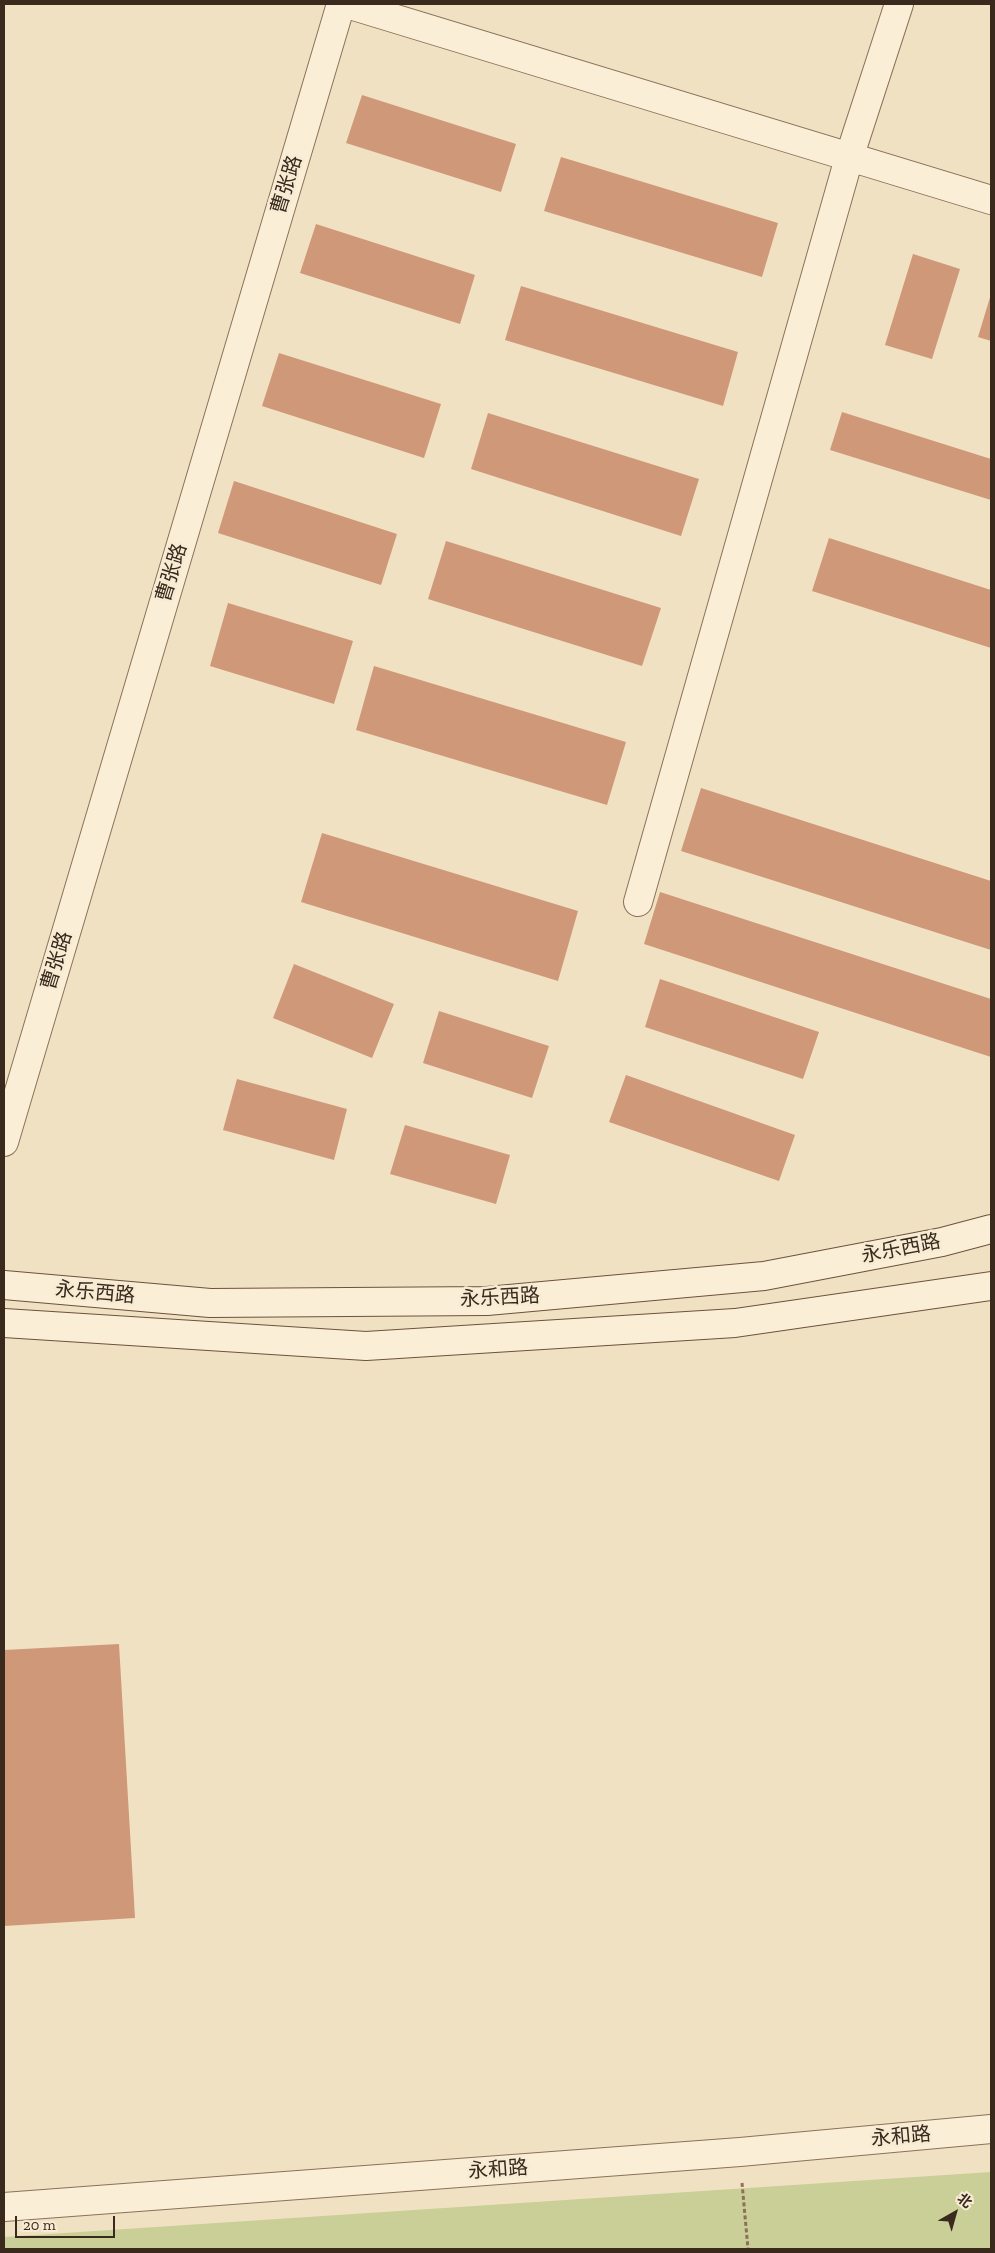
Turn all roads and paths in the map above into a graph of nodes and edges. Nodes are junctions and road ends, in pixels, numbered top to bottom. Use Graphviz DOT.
graph roads {
  1 [pos="341,4"];
  2 [pos="347,4"];
  3 [pos="899,4"];
  4 [pos="850,158"];
  5 [pos="991,200"];
  6 [pos="638,902"];
  7 [pos="4,1142"];
  8 [pos="991,1229"];
  9 [pos="4,1285"];
  10 [pos="991,1286"];
  11 [pos="4,1323"];
  12 [pos="991,2129"];
  13 [pos="740,2152"];
  14 [pos="4,2207"];
  15 [pos="748,2249"];
  1 -- 7 [label="street, 曹张路"];
  2 -- 4 [label="street"];
  3 -- 4 [label="street"];
  4 -- 5 [label="street"];
  4 -- 6 [label="street"];
  8 -- 9 [label="street, 永乐西路"];
  10 -- 11 [label="street, 永乐西路"];
  12 -- 13 [label="street, 永和路"];
  13 -- 14 [label="street, 永和路"];
  13 -- 15 [label="path"];
}
